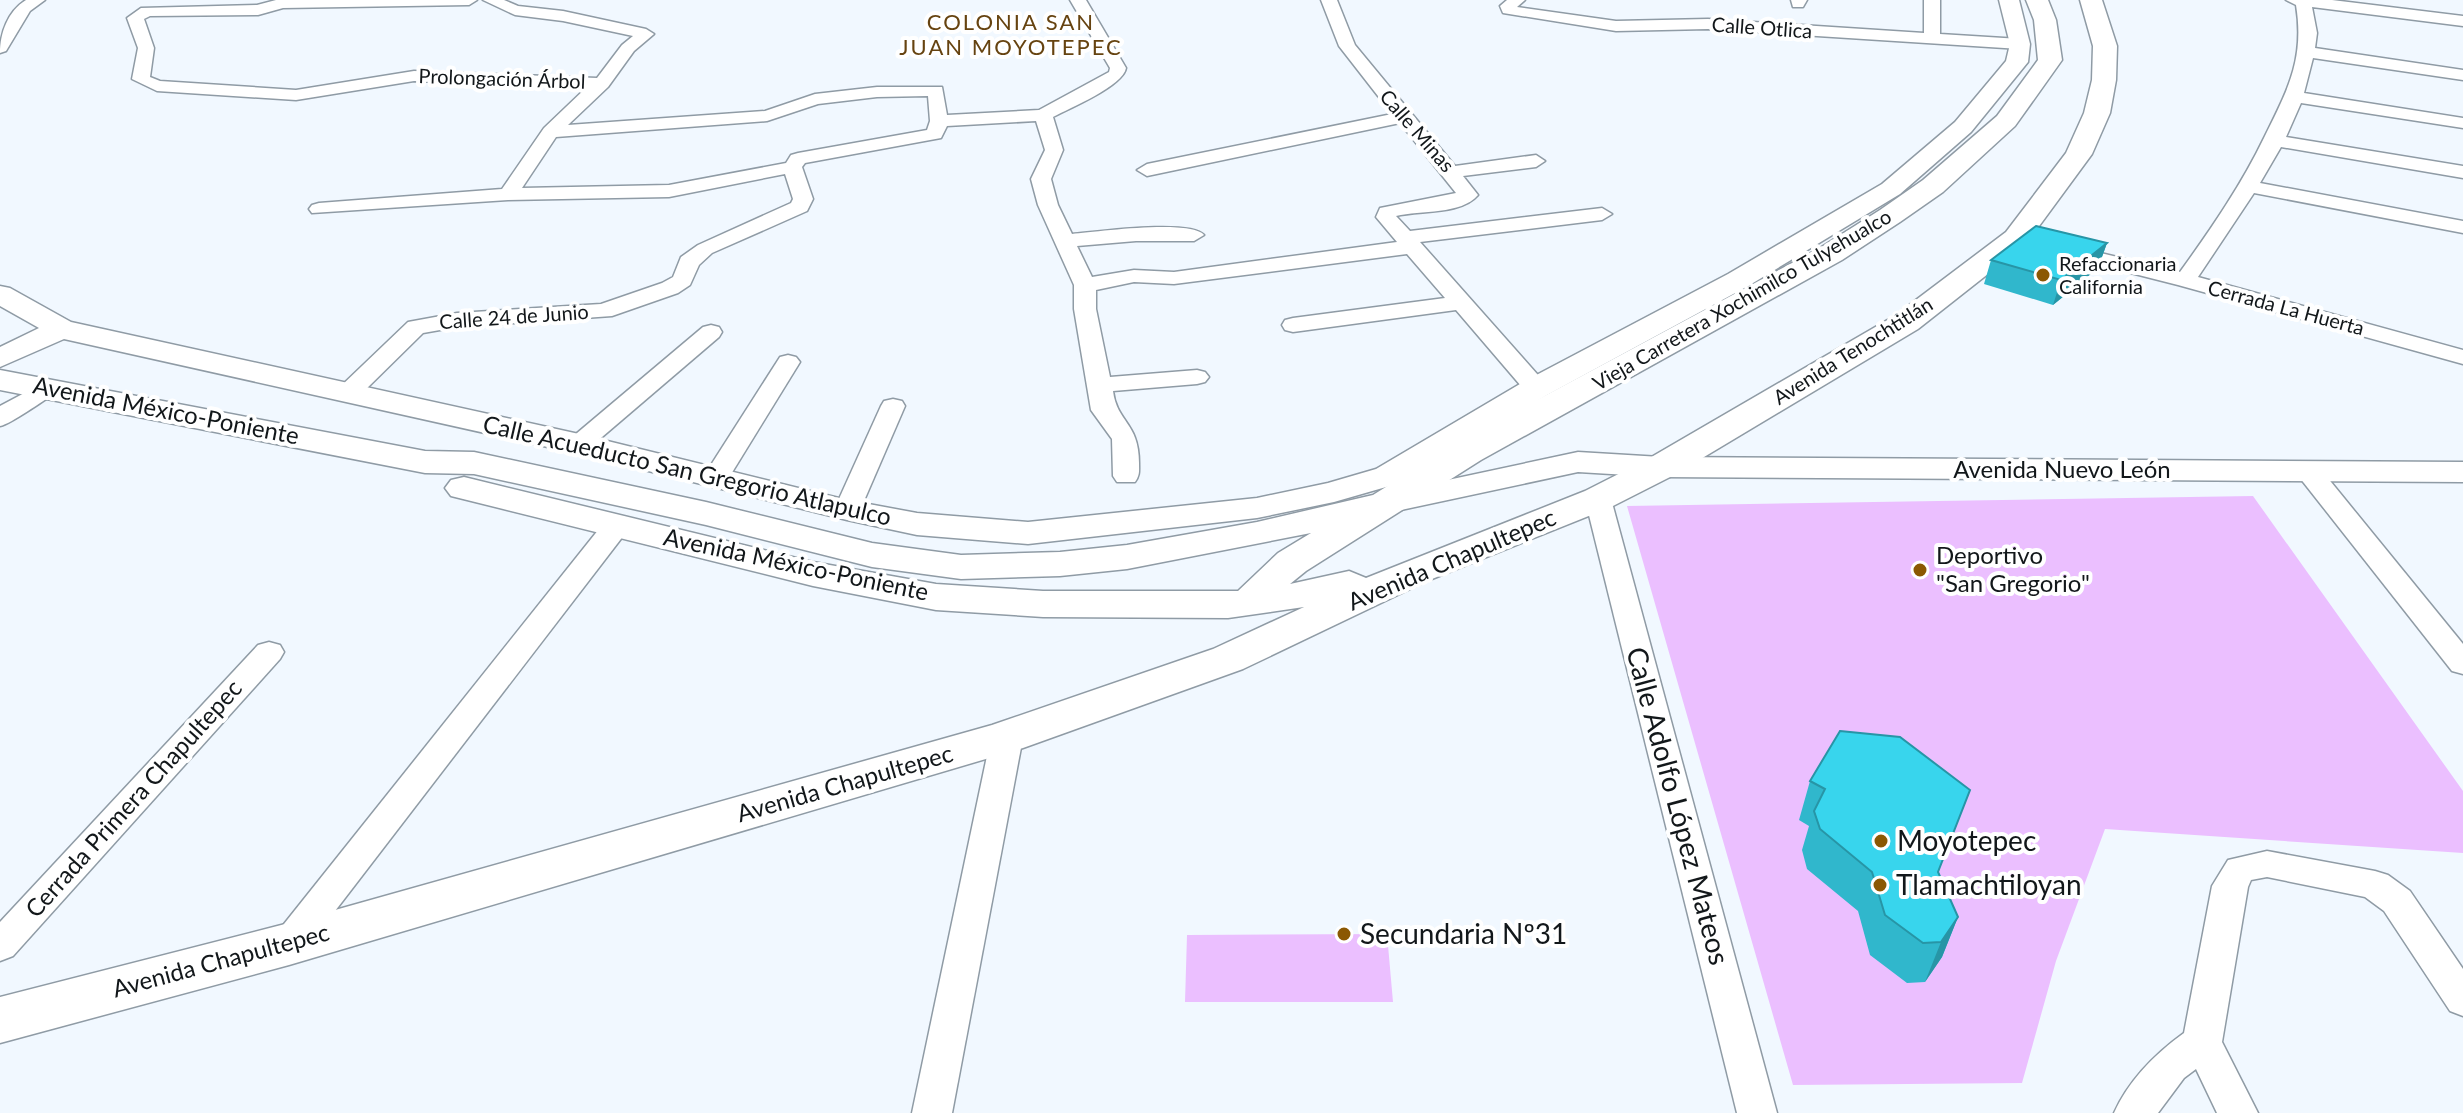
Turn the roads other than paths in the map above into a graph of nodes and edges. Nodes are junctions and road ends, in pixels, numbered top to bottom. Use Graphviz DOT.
graph roads {
  1 [pos="37,0"];
  2 [pos="465,0"];
  3 [pos="491,0"];
  4 [pos="1078,0"];
  5 [pos="1329,0"];
  6 [pos="1932,0"];
  7 [pos="2009,0"];
  8 [pos="2037,0"];
  9 [pos="2091,0"];
  10 [pos="284,1"];
  11 [pos="1513,3"];
  12 [pos="2302,5"];
  13 [pos="2463,21"];
  14 [pos="2463,35"];
  15 [pos="1932,38"];
  16 [pos="2020,44"];
  17 [pos="0,48"];
  18 [pos="2305,52"];
  19 [pos="2463,75"];
  20 [pos="602,83"];
  21 [pos="2296,97"];
  22 [pos="1043,115"];
  23 [pos="1402,117"];
  24 [pos="939,121"];
  25 [pos="2463,123"];
  26 [pos="550,132"];
  27 [pos="2272,140"];
  28 [pos="1536,161"];
  29 [pos="792,167"];
  30 [pos="1147,170"];
  31 [pos="1453,172"];
  32 [pos="2463,172"];
  33 [pos="2251,187"];
  34 [pos="508,194"];
  35 [pos="319,209"];
  36 [pos="1602,214"];
  37 [pos="2463,227"];
  38 [pos="1194,235"];
  39 [pos="2016,238"];
  40 [pos="1064,241"];
  41 [pos="1408,243"];
  42 [pos="2185,280"];
  43 [pos="1085,285"];
  44 [pos="0,294"];
  45 [pos="1459,303"];
  46 [pos="1293,325"];
  47 [pos="61,329"];
  48 [pos="711,332"];
  49 [pos="2463,357"];
  50 [pos="0,358"];
  51 [pos="788,362"];
  52 [pos="1197,377"];
  53 [pos="0,380"];
  54 [pos="1100,385"];
  55 [pos="47,388"];
  56 [pos="1536,388"];
  57 [pos="349,392"];
  58 [pos="893,406"];
  59 [pos="0,419"];
  60 [pos="579,444"];
  61 [pos="1468,452"];
  62 [pos="425,462"];
  63 [pos="1661,467"];
  64 [pos="2309,472"];
  65 [pos="2463,472"];
  66 [pos="1126,476"];
  67 [pos="715,479"];
  68 [pos="1395,489"];
  69 [pos="1598,499"];
  70 [pos="847,510"];
  71 [pos="617,525"];
  72 [pos="1413,572"];
  73 [pos="1250,603"];
  74 [pos="269,652"];
  75 [pos="1228,659"];
  76 [pos="2463,664"];
  77 [pos="1007,737"];
  78 [pos="289,944"];
  79 [pos="0,946"];
  80 [pos="2463,1000"];
  81 [pos="0,1020"];
  82 [pos="2202,1042"];
  83 [pos="932,1113"];
  84 [pos="1757,1113"];
  85 [pos="2134,1113"];
  86 [pos="2238,1113"];
  1 -- 17 [label="street"];
  2 -- 10 [label="street"];
  3 -- 20 [label="street"];
  4 -- 22 [label="street"];
  5 -- 23 [label="street, Calle Minas"];
  6 -- 15 [label="street"];
  7 -- 16 [label="street"];
  8 -- 61 [label="main road, Vieja Carretera Xochimilco Tulyehualco"];
  9 -- 39 [label="main road, Avenida Tenochtitlán"];
  10 -- 20 [label="street, Prolongación Árbol"];
  11 -- 15 [label="street, Calle Otlica"];
  12 -- 13 [label="street"];
  12 -- 14 [label="street"];
  12 -- 18 [label="street"];
  15 -- 16 [label="street, Calle Otlica"];
  16 -- 56 [label="street"];
  18 -- 19 [label="street"];
  18 -- 21 [label="street"];
  20 -- 26 [label="street"];
  21 -- 25 [label="street"];
  21 -- 27 [label="street"];
  22 -- 24 [label="street"];
  22 -- 40 [label="street"];
  23 -- 30 [label="street"];
  23 -- 31 [label="street, Calle Minas"];
  24 -- 26 [label="street"];
  24 -- 29 [label="street"];
  26 -- 34 [label="street"];
  27 -- 32 [label="street"];
  27 -- 33 [label="street"];
  28 -- 31 [label="street"];
  29 -- 34 [label="street"];
  29 -- 57 [label="street, Calle 24 de Junio"];
  31 -- 41 [label="street, Calle Minas"];
  33 -- 37 [label="street"];
  33 -- 42 [label="street"];
  34 -- 35 [label="street"];
  36 -- 41 [label="street"];
  38 -- 40 [label="street"];
  39 -- 42 [label="street, Cerrada La Huerta"];
  39 -- 63 [label="main road, Avenida Tenochtitlán"];
  40 -- 43 [label="street"];
  41 -- 43 [label="street"];
  41 -- 45 [label="street, Calle Minas"];
  42 -- 49 [label="street, Cerrada La Huerta"];
  43 -- 54 [label="street"];
  44 -- 47 [label="street, Calle Acueducto San Gregorio Atlapulco"];
  45 -- 46 [label="street"];
  45 -- 56 [label="street, Calle Minas"];
  47 -- 50 [label="street"];
  47 -- 57 [label="street, Calle Acueducto San Gregorio Atlapulco"];
  48 -- 60 [label="street"];
  51 -- 67 [label="street"];
  52 -- 54 [label="street"];
  53 -- 55 [label="main road, Avenida México-Poniente"];
  54 -- 66 [label="street"];
  55 -- 59 [label="street"];
  55 -- 62 [label="main road, Avenida México-Poniente"];
  56 -- 68 [label="street"];
  57 -- 60 [label="street, Calle Acueducto San Gregorio Atlapulco"];
  58 -- 70 [label="street"];
  60 -- 67 [label="street, Calle Acueducto San Gregorio Atlapulco"];
  61 -- 68 [label="main road, Avenida México-Poniente"];
  62 -- 68 [label="main road, Avenida México-Poniente"];
  62 -- 71 [label="main road, Avenida México-Poniente"];
  63 -- 64 [label="street, Avenida Nuevo León"];
  63 -- 68 [label="street, Avenida Nuevo León"];
  63 -- 69 [label="main road, Avenida Chapultepec"];
  64 -- 65 [label="street, Avenida Nuevo León"];
  64 -- 76 [label="street"];
  67 -- 70 [label="street, Calle Acueducto San Gregorio Atlapulco"];
  68 -- 70 [label="street, Calle Acueducto San Gregorio Atlapulco"];
  68 -- 73 [label="main road, Avenida México-Poniente"];
  69 -- 72 [label="main road, Avenida Chapultepec"];
  69 -- 84 [label="street, Calle Adolfo López Mateos"];
  71 -- 73 [label="main road, Avenida México-Poniente"];
  71 -- 78 [label="street"];
  72 -- 73 [label="main road"];
  72 -- 75 [label="main road, Avenida Chapultepec"];
  73 -- 75 [label="main road"];
  74 -- 79 [label="street, Cerrada Primera Chapultepec"];
  75 -- 77 [label="main road, Avenida Chapultepec"];
  77 -- 78 [label="main road, Avenida Chapultepec"];
  77 -- 83 [label="street"];
  78 -- 81 [label="main road, Avenida Chapultepec"];
  80 -- 82 [label="street"];
  82 -- 85 [label="street"];
  82 -- 86 [label="street"];
}
